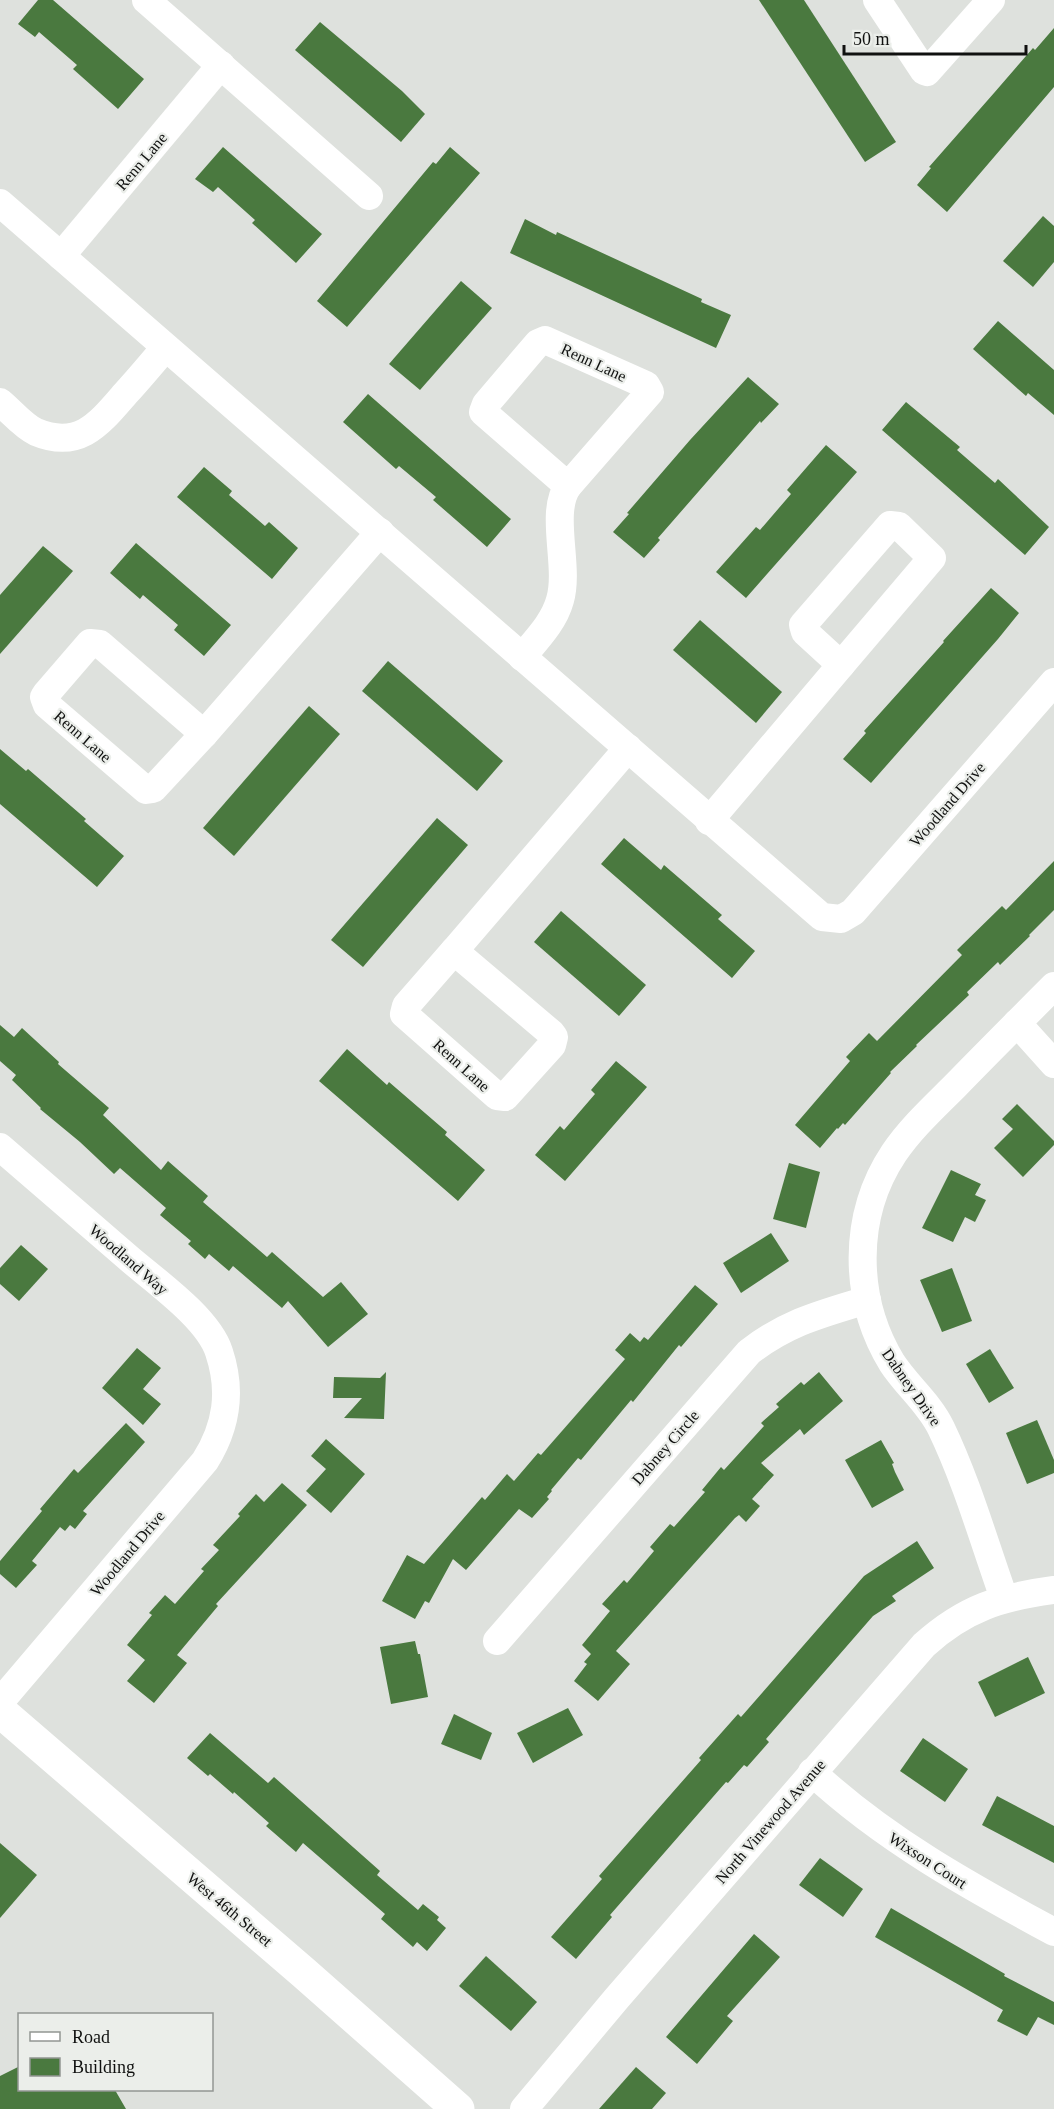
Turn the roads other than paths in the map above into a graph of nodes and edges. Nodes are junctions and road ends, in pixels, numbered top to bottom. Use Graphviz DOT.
graph roads {
  1 [pos="146,0"];
  2 [pos="877,0"];
  3 [pos="991,0"];
  4 [pos="221,65"];
  5 [pos="369,196"];
  6 [pos="0,204"];
  7 [pos="61,256"];
  8 [pos="165,348"];
  9 [pos="0,402"];
  10 [pos="568,486"];
  11 [pos="380,532"];
  12 [pos="522,657"];
  13 [pos="841,665"];
  14 [pos="1054,682"];
  15 [pos="204,734"];
  16 [pos="628,748"];
  17 [pos="709,820"];
  18 [pos="454,951"];
  19 [pos="1054,986"];
  20 [pos="1017,1023"];
  21 [pos="1054,1064"];
  22 [pos="3,1157"];
  23 [pos="867,1300"];
  24 [pos="227,1392"];
  25 [pos="1054,1590"];
  26 [pos="1004,1598"];
  27 [pos="497,1641"];
  28 [pos="0,1702"];
  29 [pos="0,1712"];
  30 [pos="812,1772"];
  31 [pos="1054,1932"];
  32 [pos="458,2109"];
  33 [pos="524,2109"];
  1 -- 4 [label="street"];
  2 -- 3 [label="street"];
  4 -- 5 [label="street"];
  4 -- 7 [label="street, Renn Lane"];
  6 -- 7 [label="street"];
  7 -- 8 [label="street"];
  8 -- 9 [label="street"];
  8 -- 11 [label="street"];
  10 -- 10 [label="street, Renn Lane"];
  10 -- 12 [label="street, Renn Lane"];
  11 -- 12 [label="street"];
  11 -- 15 [label="street, Renn Lane"];
  12 -- 16 [label="street"];
  13 -- 13 [label="street"];
  13 -- 17 [label="street"];
  14 -- 17 [label="street, Woodland Drive"];
  15 -- 15 [label="street, Renn Lane"];
  16 -- 17 [label="street"];
  16 -- 18 [label="street, Renn Lane"];
  18 -- 18 [label="street, Renn Lane"];
  19 -- 20 [label="street, Dabney Drive"];
  20 -- 21 [label="street"];
  20 -- 23 [label="street, Dabney Drive"];
  22 -- 24 [label="street, Woodland Way"];
  23 -- 26 [label="street, Dabney Drive"];
  23 -- 27 [label="street, Dabney Circle"];
  24 -- 28 [label="street, Woodland Drive"];
  25 -- 26 [label="street, North Vinewood Avenue"];
  26 -- 30 [label="street, North Vinewood Avenue"];
  29 -- 32 [label="street, West 46th Street"];
  30 -- 31 [label="street, Wixson Court"];
  30 -- 33 [label="street, North Vinewood Avenue"];
}
